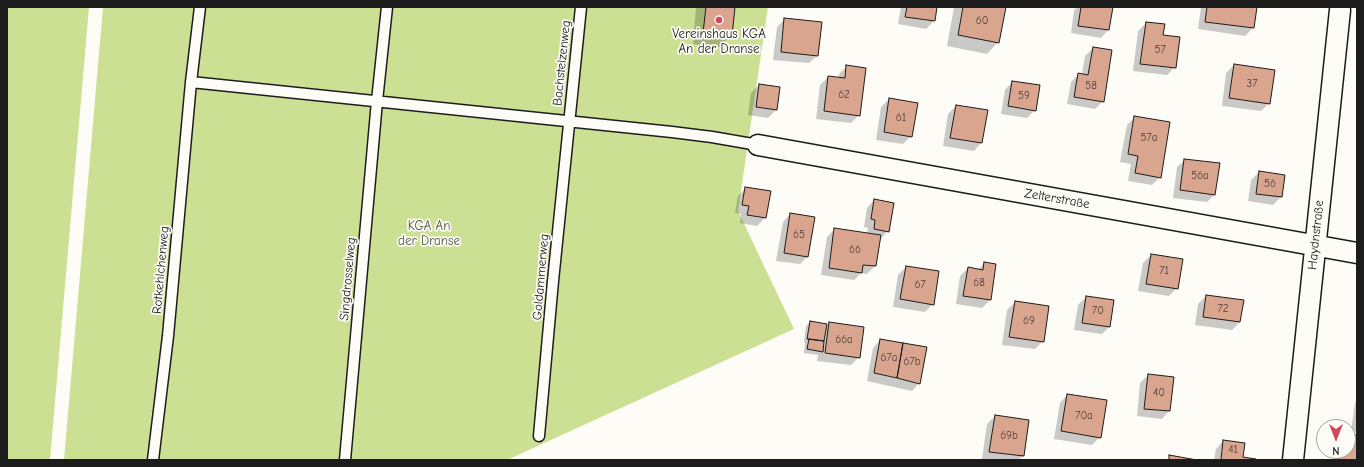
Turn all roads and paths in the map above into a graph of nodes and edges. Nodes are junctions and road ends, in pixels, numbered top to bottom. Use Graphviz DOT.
graph roads {
  1 [pos="200,7"];
  2 [pos="387,7"];
  3 [pos="581,7"];
  4 [pos="1340,10"];
  5 [pos="191,82"];
  6 [pos="377,101"];
  7 [pos="569,121"];
  8 [pos="758,145"];
  9 [pos="1315,246"];
  10 [pos="1357,253"];
  11 [pos="539,436"];
  12 [pos="153,460"];
  13 [pos="345,460"];
  14 [pos="1293,460"];
  1 -- 5 [label="lane, Rotkehlchenweg"];
  2 -- 6 [label="lane, Singdrosselweg"];
  3 -- 7 [label="lane, Bachstelzenweg"];
  4 -- 9 [label="street, Haydnstraße"];
  5 -- 6 [label="lane"];
  5 -- 12 [label="lane, Rotkehlchenweg"];
  6 -- 7 [label="lane"];
  6 -- 13 [label="lane, Singdrosselweg"];
  7 -- 8 [label="lane"];
  7 -- 11 [label="lane, Goldammerweg"];
  8 -- 9 [label="street, Zelterstraße"];
  9 -- 10 [label="street, Zelterstraße"];
  9 -- 14 [label="street, Haydnstraße"];
}
